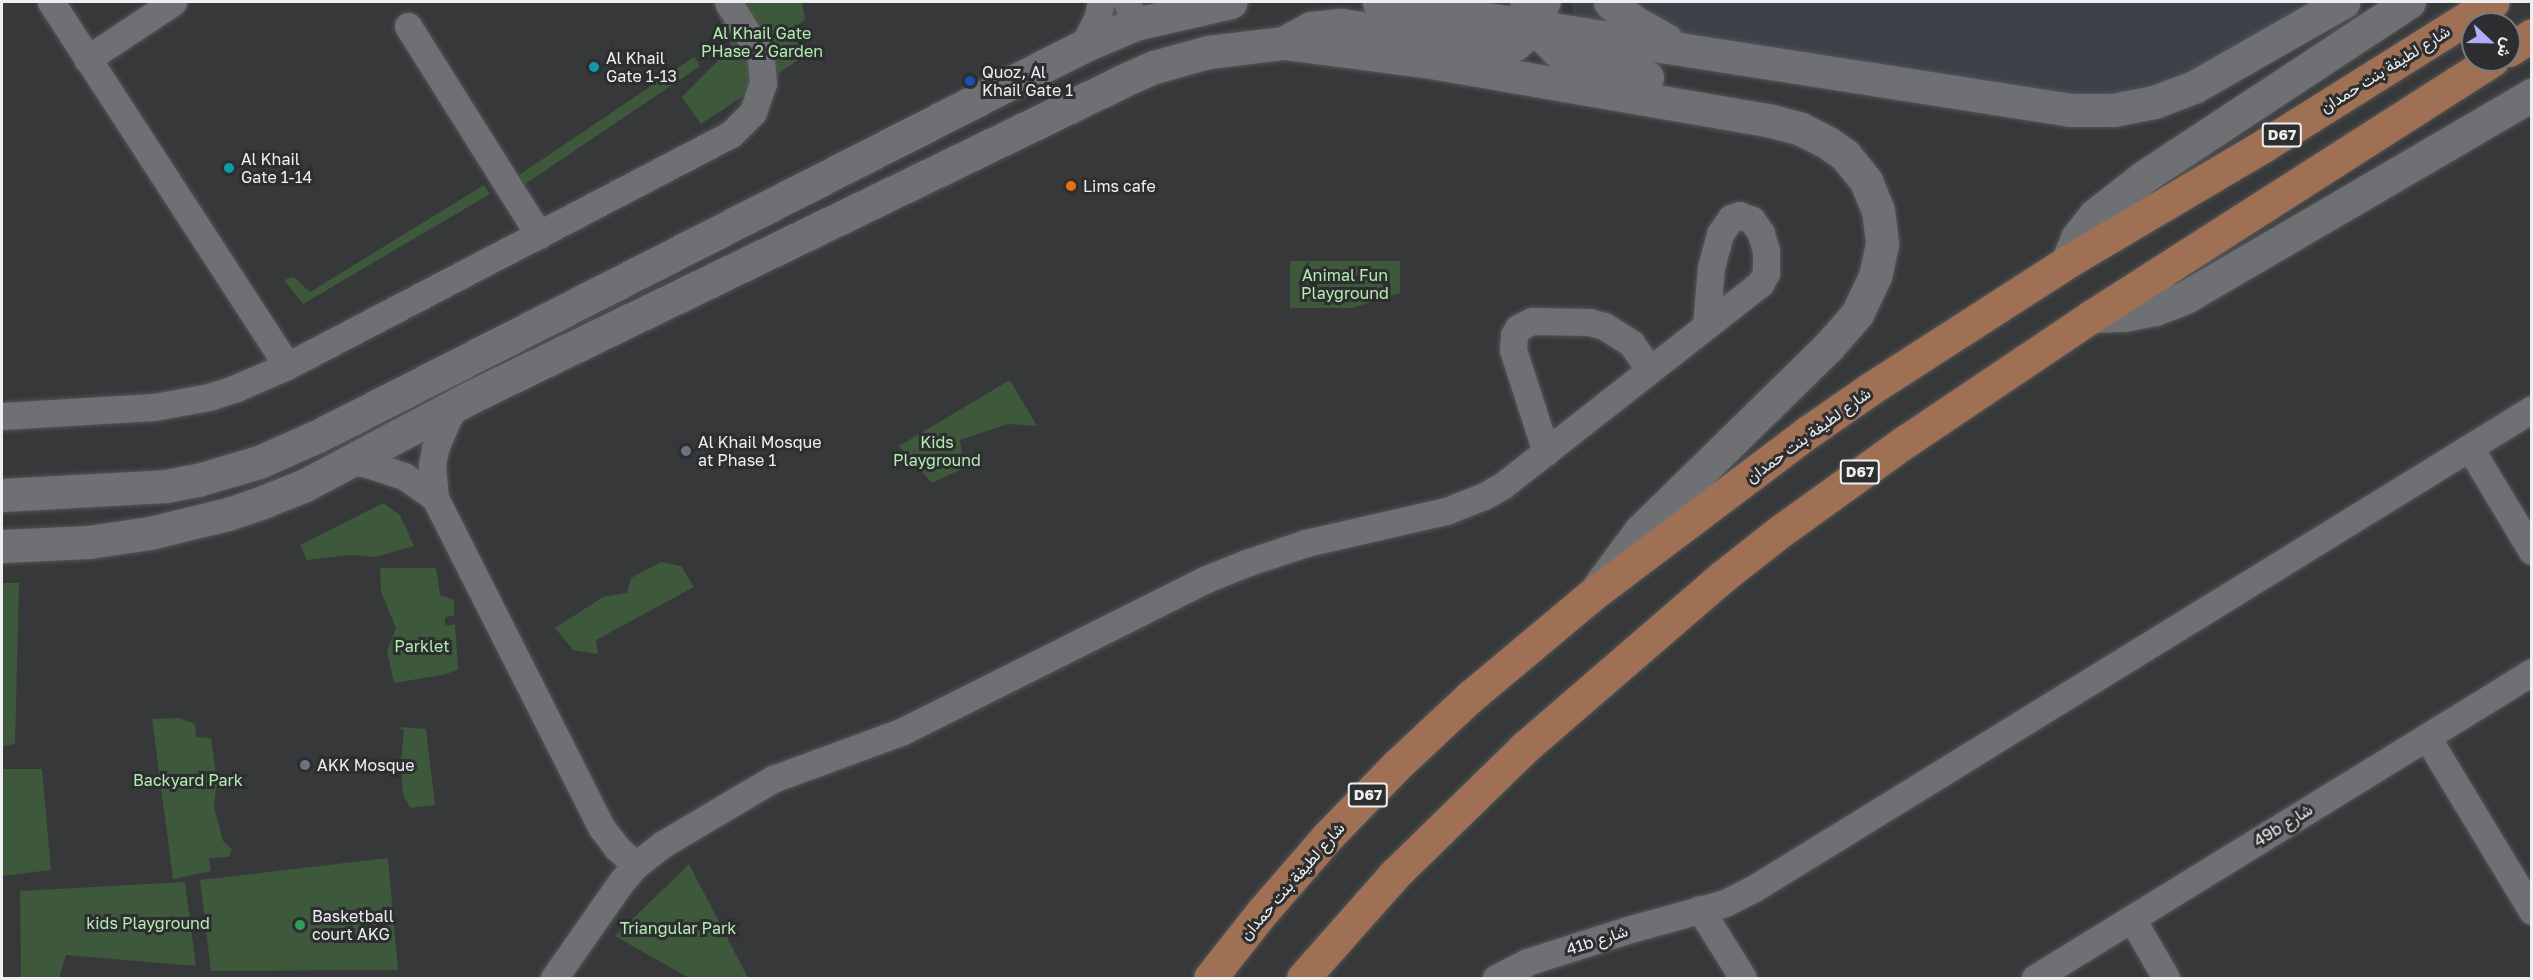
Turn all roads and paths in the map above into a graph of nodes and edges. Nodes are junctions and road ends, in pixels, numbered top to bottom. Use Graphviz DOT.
graph roads {
  1 [pos="51,2"];
  2 [pos="173,2"];
  3 [pos="728,2"];
  4 [pos="1101,2"];
  5 [pos="1231,2"];
  6 [pos="1610,2"];
  7 [pos="2343,2"];
  8 [pos="2409,2"];
  9 [pos="2493,2"];
  10 [pos="1401,3"];
  11 [pos="1535,10"];
  12 [pos="1131,13"];
  13 [pos="408,26"];
  14 [pos="1284,43"];
  15 [pos="1083,46"];
  16 [pos="1698,52"];
  17 [pos="87,59"];
  18 [pos="2473,72"];
  19 [pos="2532,95"];
  20 [pos="1060,111"];
  21 [pos="1855,166"];
  22 [pos="539,234"];
  23 [pos="2067,262"];
  24 [pos="2092,316"];
  25 [pos="1706,326"];
  26 [pos="287,366"];
  27 [pos="1648,369"];
  28 [pos="458,404"];
  29 [pos="2532,409"];
  30 [pos="2,416"];
  31 [pos="2470,448"];
  32 [pos="1546,452"];
  33 [pos="348,462"];
  34 [pos="2,495"];
  35 [pos="435,498"];
  36 [pos="2,546"];
  37 [pos="2532,551"];
  38 [pos="1593,594"];
  39 [pos="2532,672"];
  40 [pos="2427,737"];
  41 [pos="636,865"];
  42 [pos="1700,909"];
  43 [pos="2532,911"];
  44 [pos="2132,918"];
  45 [pos="554,978"];
  46 [pos="1210,978"];
  47 [pos="1303,978"];
  48 [pos="1496,978"];
  49 [pos="1743,978"];
  50 [pos="2035,978"];
  51 [pos="2166,978"];
  1 -- 17 [label="street"];
  2 -- 17 [label="street"];
  3 -- 22 [label="street"];
  4 -- 15 [label="street"];
  5 -- 12 [label="street"];
  6 -- 16 [label="street"];
  7 -- 16 [label="street"];
  8 -- 23 [label="street"];
  9 -- 23 [label="main road, شارع لطيفة بنت حمدان / D67"];
  10 -- 11 [label="street"];
  11 -- 14 [label="street"];
  11 -- 16 [label="street"];
  11 -- 21 [label="street"];
  12 -- 15 [label="street"];
  12 -- 20 [label="street"];
  13 -- 22 [label="street"];
  14 -- 20 [label="street"];
  14 -- 21 [label="street"];
  15 -- 34 [label="street"];
  17 -- 26 [label="street"];
  18 -- 24 [label="main road, D67"];
  19 -- 24 [label="street"];
  20 -- 28 [label="street"];
  21 -- 38 [label="street"];
  22 -- 26 [label="street"];
  23 -- 38 [label="main road, شارع لطيفة بنت حمدان / D67"];
  24 -- 47 [label="main road, D67"];
  25 -- 27 [label="street"];
  26 -- 30 [label="street"];
  27 -- 32 [label="street"];
  27 -- 32 [label="street"];
  28 -- 33 [label="street"];
  28 -- 35 [label="street"];
  29 -- 31 [label="street, 41b شارع"];
  31 -- 37 [label="street"];
  31 -- 42 [label="street, 41b شارع"];
  32 -- 41 [label="street"];
  33 -- 35 [label="street"];
  33 -- 36 [label="street"];
  35 -- 41 [label="street"];
  38 -- 46 [label="main road, شارع لطيفة بنت حمدان / D67"];
  39 -- 40 [label="street, 49b شارع"];
  40 -- 43 [label="street"];
  40 -- 44 [label="street, 49b شارع"];
  41 -- 45 [label="street"];
  42 -- 48 [label="street, 41b شارع"];
  42 -- 49 [label="street"];
  44 -- 50 [label="street, 49b شارع"];
  44 -- 51 [label="street"];
}
